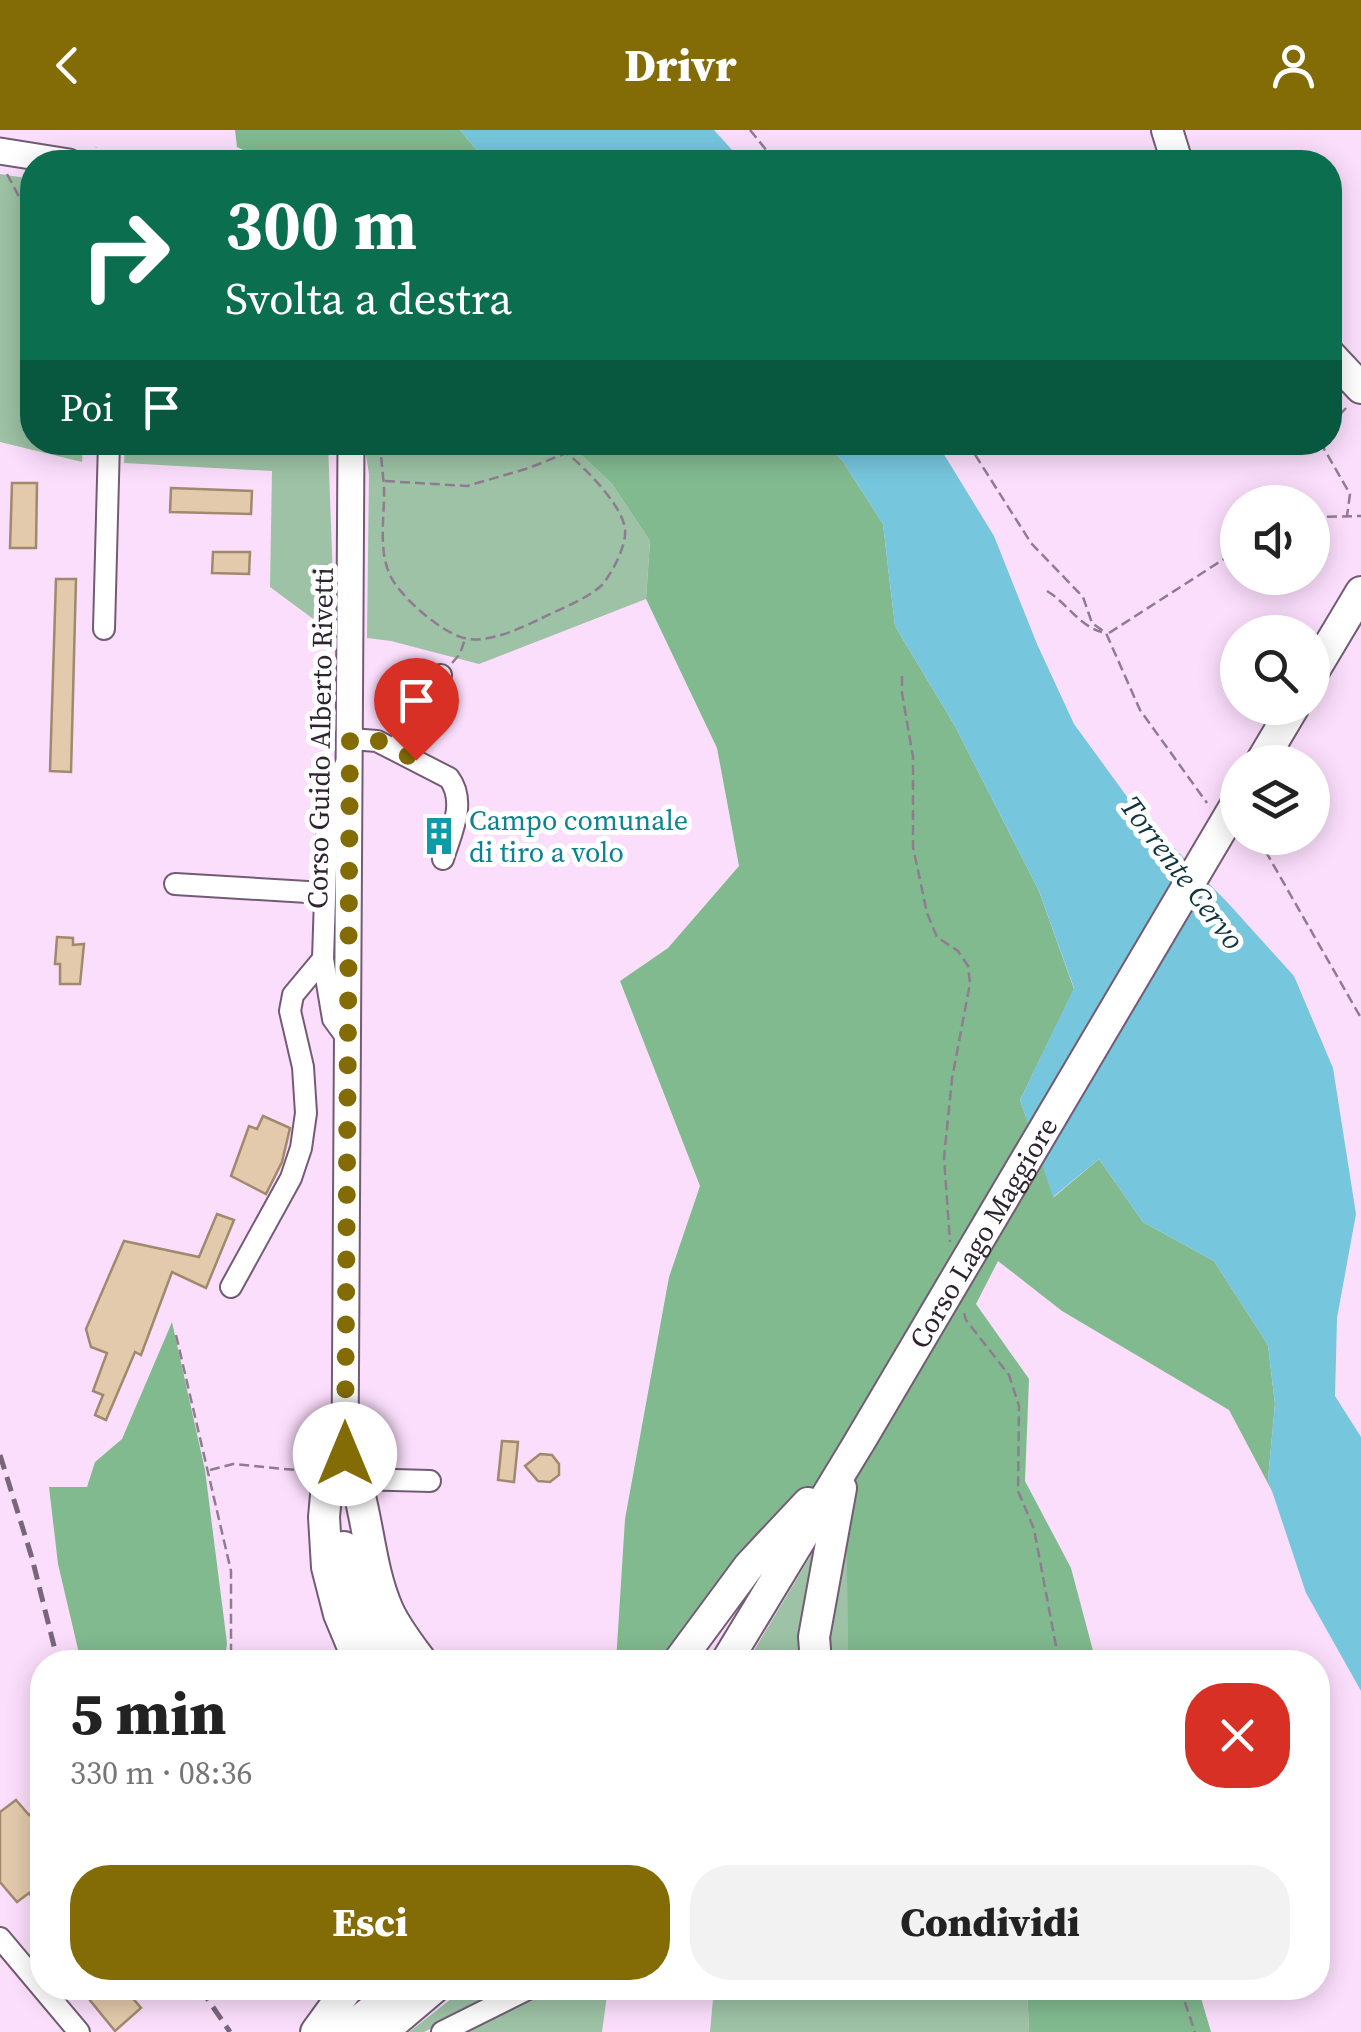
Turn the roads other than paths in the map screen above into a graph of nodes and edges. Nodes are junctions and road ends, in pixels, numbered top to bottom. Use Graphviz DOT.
graph roads {
  1 [pos="1342,354"];
  2 [pos="1358,385"];
  3 [pos="108,455"];
  4 [pos="350,455"];
  5 [pos="1361,592"];
  6 [pos="104,629"];
  7 [pos="1330,644"];
  8 [pos="441,675"];
  9 [pos="351,745"];
  10 [pos="396,750"];
  11 [pos="1220,815"];
  12 [pos="443,859"];
  13 [pos="175,884"];
  14 [pos="324,894"];
  15 [pos="323,960"];
  16 [pos="347,1038"];
  17 [pos="231,1286"];
  18 [pos="848,1460"];
  19 [pos="343,1469"];
  20 [pos="430,1481"];
  21 [pos="354,1650"];
  22 [pos="381,1650"];
  23 [pos="414,1650"];
  24 [pos="687,1650"];
  25 [pos="733,1650"];
  26 [pos="815,1650"];
  27 [pos="0,1938"];
  28 [pos="30,1974"];
  29 [pos="52,2000"];
  30 [pos="339,2000"];
  31 [pos="420,2000"];
  32 [pos="506,2000"];
  33 [pos="394,2012"];
  34 [pos="79,2032"];
  35 [pos="316,2032"];
  36 [pos="345,2032"];
  37 [pos="442,2032"];
  1 -- 2 [label="highway"];
  3 -- 6 [label="street"];
  4 -- 9 [label="main road, Corso Guido Alberto Rivetti"];
  5 -- 7 [label="highway"];
  8 -- 10 [label="street"];
  9 -- 10 [label="street"];
  9 -- 14 [label="street"];
  9 -- 16 [label="main road, Corso Guido Alberto Rivetti"];
  10 -- 12 [label="street"];
  11 -- 18 [label="highway, Corso Lago Maggiore, bridge"];
  13 -- 14 [label="street"];
  14 -- 15 [label="street"];
  15 -- 16 [label="street"];
  15 -- 17 [label="street"];
  16 -- 19 [label="main road, Corso Guido Alberto Rivetti"];
  18 -- 24 [label="highway"];
  18 -- 25 [label="highway, Corso Lago Maggiore"];
  18 -- 26 [label="highway"];
  19 -- 20 [label="street"];
  19 -- 21 [label="highway"];
  19 -- 22 [label="highway"];
  19 -- 23 [label="highway"];
  27 -- 28 [label="street"];
  29 -- 34 [label="street"];
  30 -- 35 [label="highway"];
  31 -- 33 [label="highway"];
  32 -- 37 [label="street"];
  33 -- 36 [label="highway"];
}
